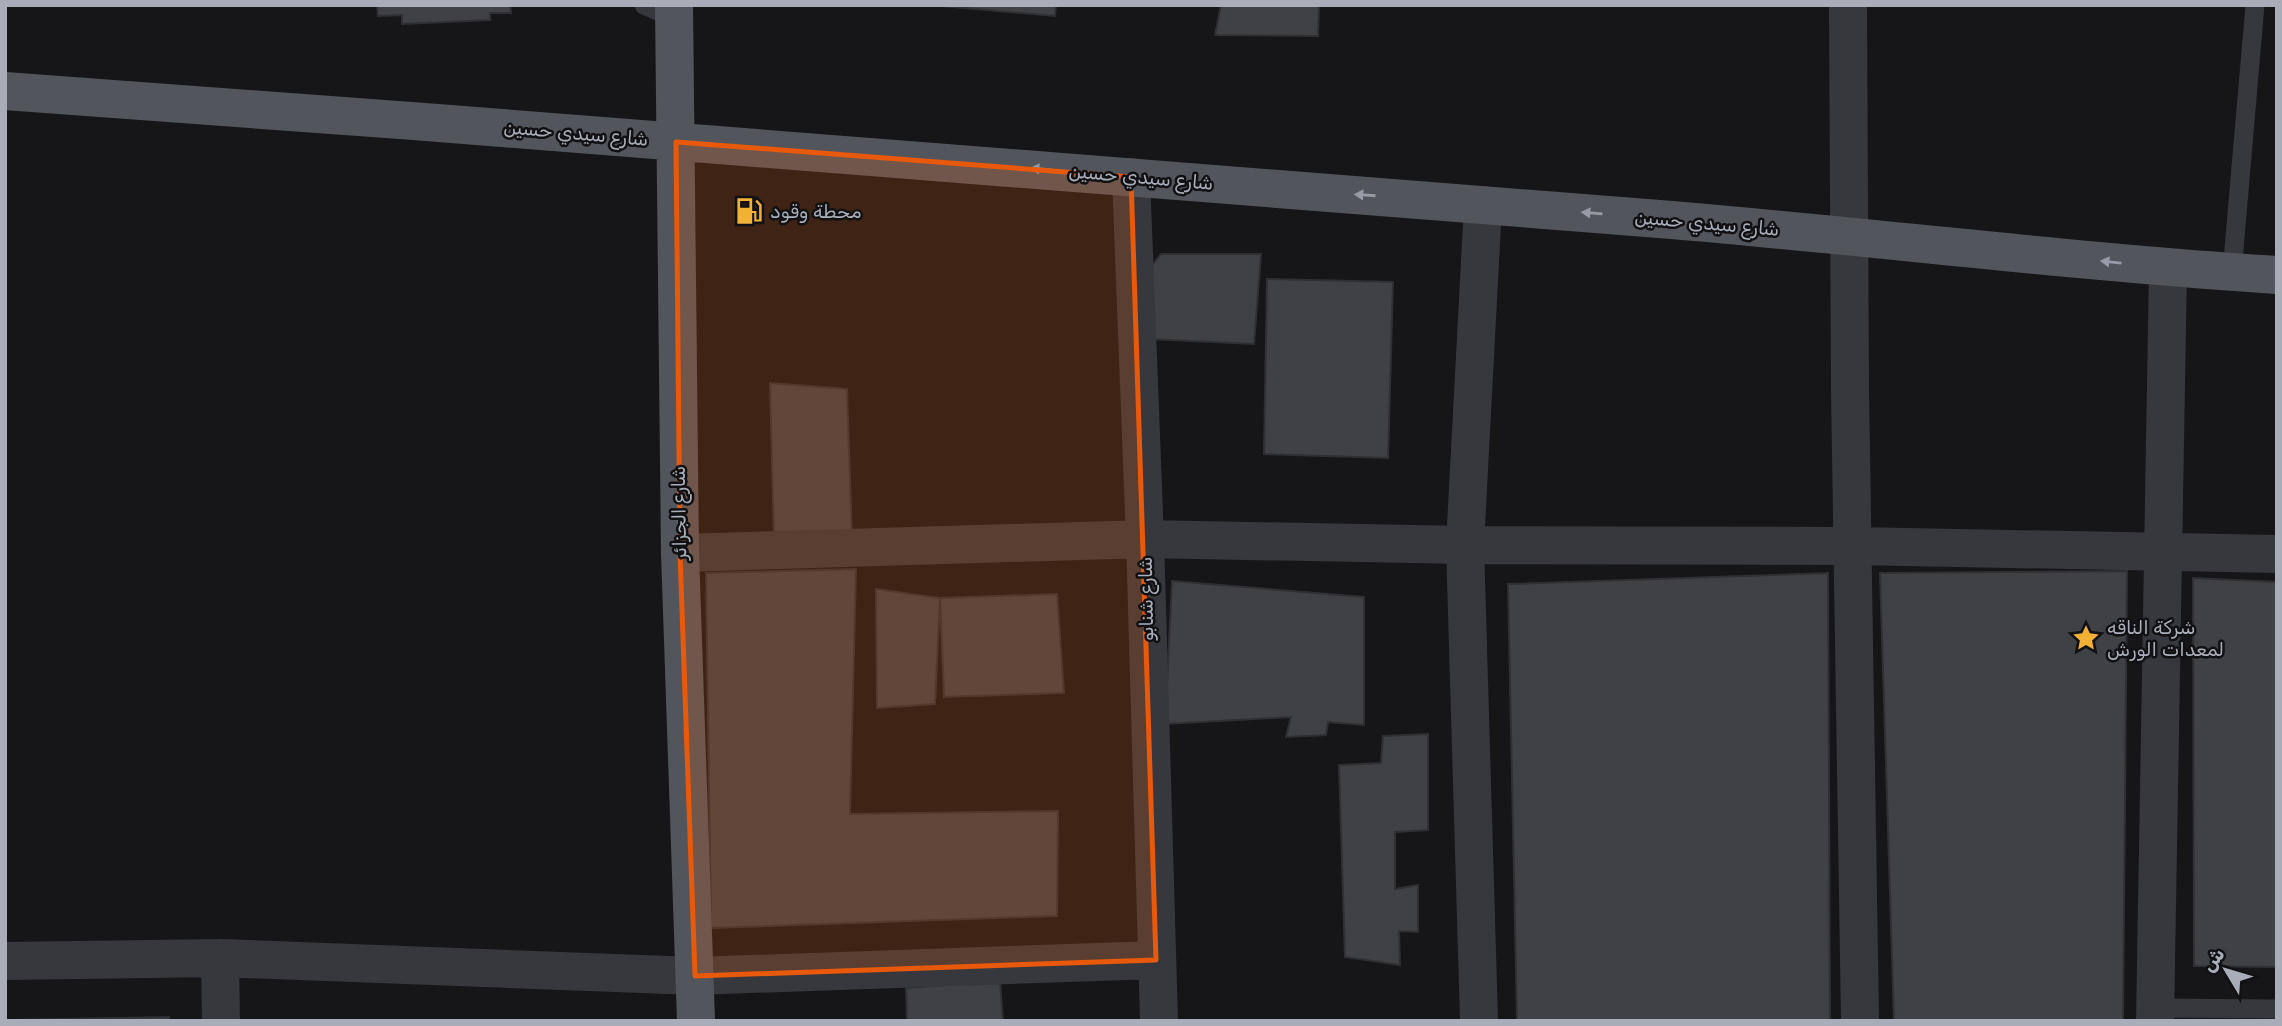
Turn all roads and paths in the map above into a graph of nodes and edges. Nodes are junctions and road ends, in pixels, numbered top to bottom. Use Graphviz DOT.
graph roads {
  1 [pos="1848,5"];
  2 [pos="2255,5"];
  3 [pos="664,10"];
  4 [pos="5,91"];
  5 [pos="676,142"];
  6 [pos="1131,177"];
  7 [pos="1483,205"];
  8 [pos="1848,234"];
  9 [pos="2168,268"];
  10 [pos="2232,272"];
  11 [pos="2277,275"];
  12 [pos="1145,539"];
  13 [pos="1465,545"];
  14 [pos="1854,546"];
  15 [pos="2164,550"];
  16 [pos="680,553"];
  17 [pos="2277,554"];
  18 [pos="220,958"];
  19 [pos="1156,960"];
  20 [pos="5,961"];
  21 [pos="695,976"];
  22 [pos="2277,1009"];
  23 [pos="2155,1014"];
  24 [pos="220,1021"];
  25 [pos="696,1021"];
  26 [pos="1159,1021"];
  27 [pos="1479,1021"];
  28 [pos="1860,1021"];
  1 -- 8 [label="street"];
  2 -- 10 [label="lane"];
  3 -- 5 [label="main road, شارع الجزائر"];
  4 -- 5 [label="main road, شارع سيدي حسين"];
  6 -- 5 [label="main road, شارع سيدي حسين, one-way"];
  5 -- 16 [label="main road, شارع الجزائر"];
  7 -- 6 [label="main road, شارع سيدي حسين, one-way"];
  6 -- 12 [label="street, شارع شنابو"];
  8 -- 7 [label="main road, شارع سيدي حسين, one-way"];
  7 -- 13 [label="street"];
  9 -- 8 [label="main road, شارع سيدي حسين, one-way"];
  8 -- 14 [label="street"];
  9 -- 10 [label="main road, شارع سيدي حسين"];
  9 -- 15 [label="street"];
  10 -- 11 [label="main road, شارع سيدي حسين"];
  12 -- 13 [label="street"];
  12 -- 16 [label="street"];
  12 -- 19 [label="street, شارع شنابو"];
  13 -- 14 [label="street"];
  13 -- 27 [label="street"];
  14 -- 15 [label="street"];
  14 -- 28 [label="street"];
  15 -- 17 [label="street"];
  15 -- 23 [label="street"];
  16 -- 21 [label="main road, شارع الجزائر"];
  18 -- 20 [label="street"];
  18 -- 21 [label="street"];
  18 -- 24 [label="street"];
  19 -- 21 [label="street"];
  19 -- 26 [label="street, شارع شنابو"];
  21 -- 25 [label="main road, شارع الجزائر"];
  22 -- 23 [label="lane"];
}
